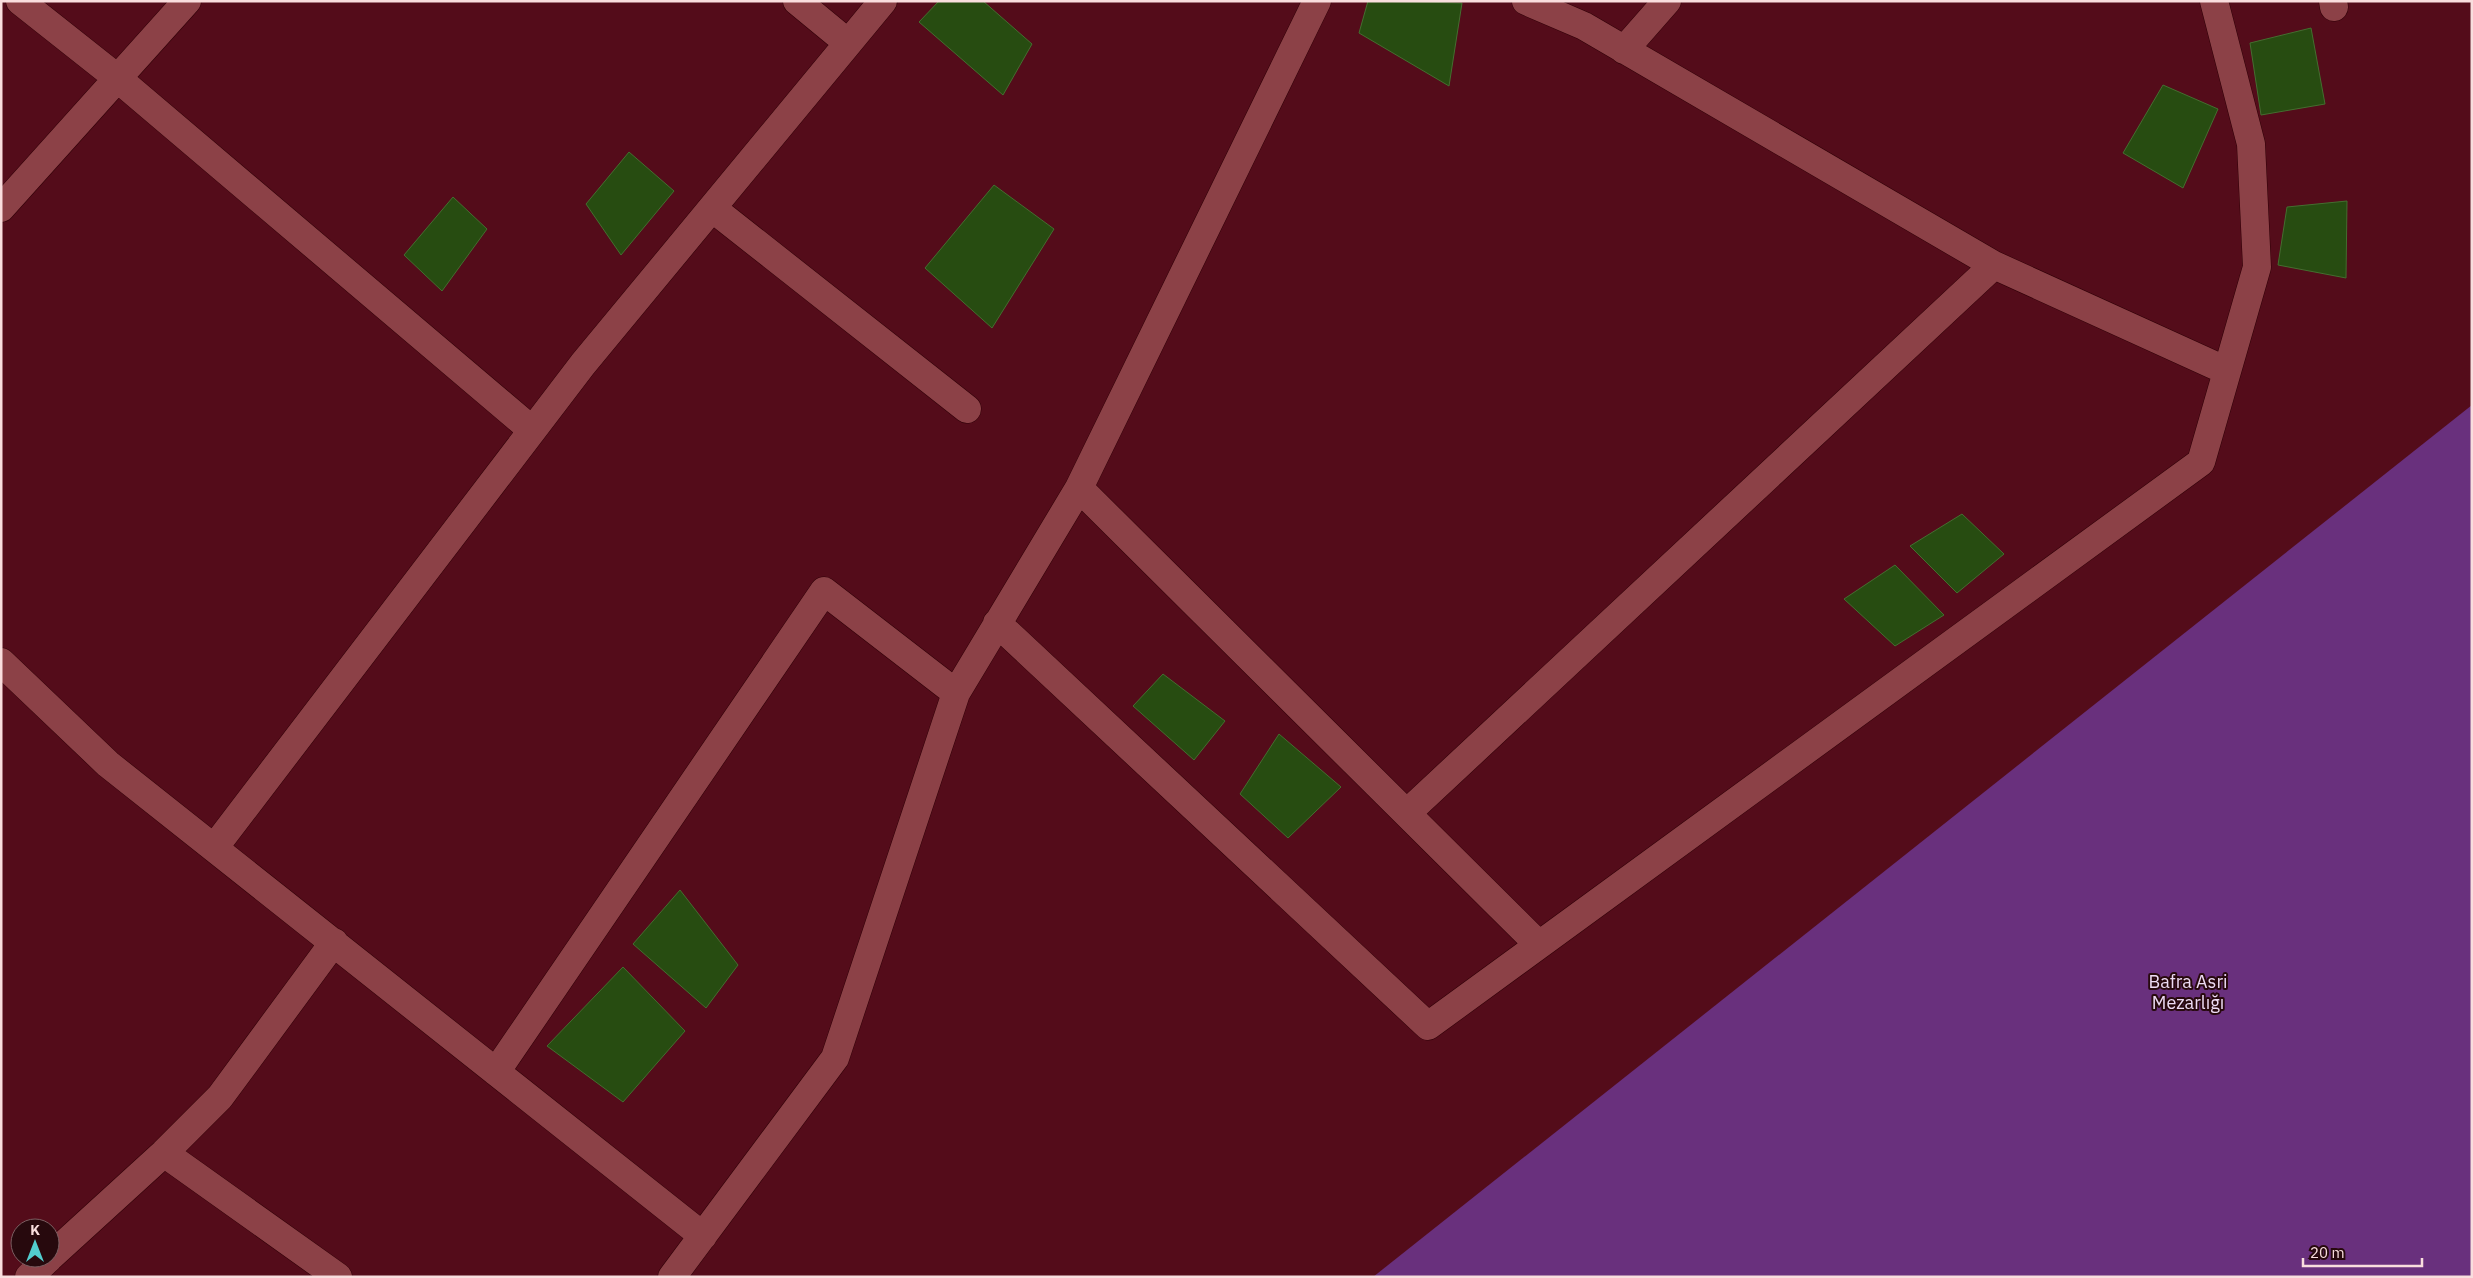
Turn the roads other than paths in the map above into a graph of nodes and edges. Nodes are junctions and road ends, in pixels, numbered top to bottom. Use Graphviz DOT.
graph roads {
  1 [pos="20,1"];
  2 [pos="187,1"];
  3 [pos="797,1"];
  4 [pos="883,1"];
  5 [pos="1316,1"];
  6 [pos="1526,1"];
  7 [pos="1667,1"];
  8 [pos="2214,1"];
  9 [pos="848,43"];
  10 [pos="1624,50"];
  11 [pos="116,78"];
  12 [pos="1,208"];
  13 [pos="712,208"];
  14 [pos="1994,265"];
  15 [pos="2227,371"];
  16 [pos="967,409"];
  17 [pos="532,430"];
  18 [pos="1079,488"];
  19 [pos="997,623"];
  20 [pos="1,662"];
  21 [pos="956,693"];
  22 [pos="1406,813"];
  23 [pos="214,848"];
  24 [pos="334,942"];
  25 [pos="1539,945"];
  26 [pos="496,1072"];
  27 [pos="164,1153"];
  28 [pos="703,1236"];
  29 [pos="60,1249"];
  30 [pos="39,1268"];
  31 [pos="29,1277"];
  32 [pos="338,1277"];
  33 [pos="672,1277"];
  1 -- 11 [label="street"];
  2 -- 11 [label="street"];
  3 -- 9 [label="street"];
  4 -- 9 [label="street"];
  5 -- 18 [label="street"];
  6 -- 10 [label="street"];
  7 -- 10 [label="street"];
  8 -- 15 [label="street"];
  9 -- 13 [label="street"];
  10 -- 14 [label="street"];
  11 -- 12 [label="street"];
  11 -- 17 [label="street"];
  13 -- 16 [label="street"];
  13 -- 17 [label="street"];
  14 -- 15 [label="street"];
  14 -- 22 [label="street"];
  15 -- 25 [label="street"];
  17 -- 23 [label="street"];
  18 -- 19 [label="street"];
  18 -- 22 [label="street"];
  19 -- 21 [label="street"];
  19 -- 25 [label="street"];
  20 -- 23 [label="street"];
  21 -- 26 [label="street"];
  21 -- 28 [label="street"];
  22 -- 25 [label="street"];
  23 -- 24 [label="street"];
  24 -- 26 [label="street"];
  24 -- 27 [label="street"];
  26 -- 28 [label="street"];
  27 -- 29 [label="street"];
  27 -- 32 [label="street"];
  28 -- 33 [label="street"];
  30 -- 31 [label="street"];
}
